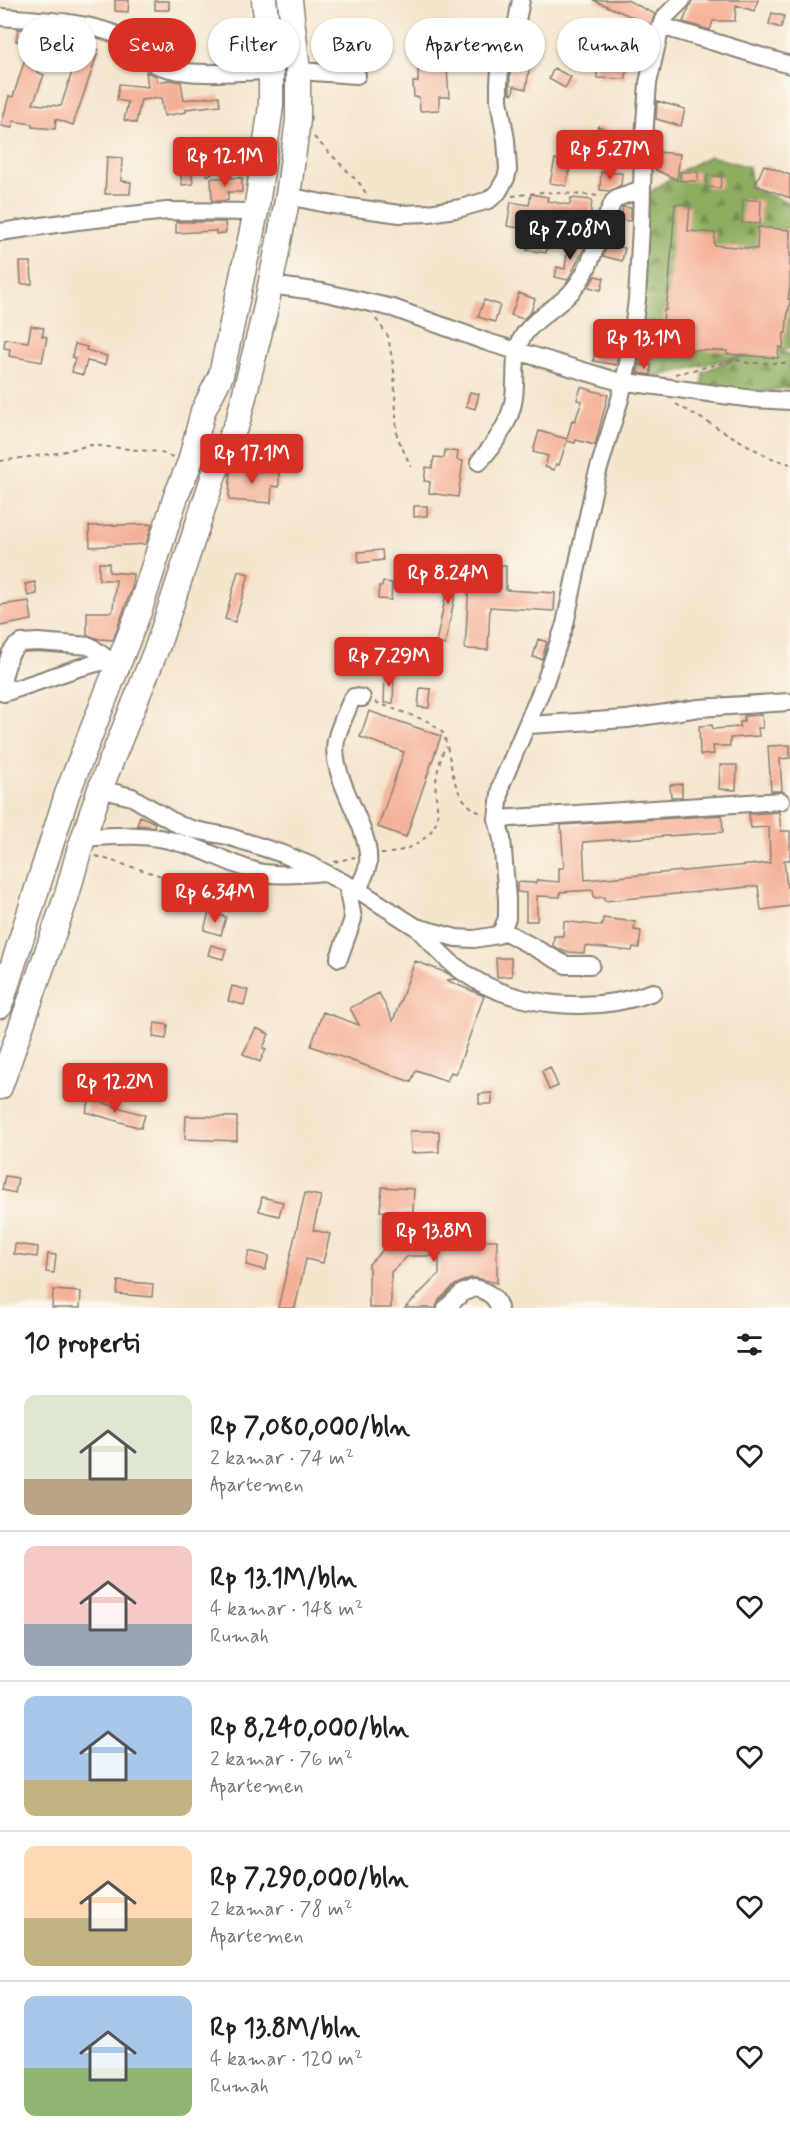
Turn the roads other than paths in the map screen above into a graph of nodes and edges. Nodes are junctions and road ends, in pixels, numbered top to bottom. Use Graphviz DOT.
graph roads {
  1 [pos="264,0"];
  2 [pos="290,0"];
  3 [pos="520,0"];
  4 [pos="682,0"];
  5 [pos="0,17"];
  6 [pos="266,18"];
  7 [pos="292,18"];
  8 [pos="661,26"];
  9 [pos="790,65"];
  10 [pos="299,71"];
  11 [pos="236,72"];
  12 [pos="271,72"];
  13 [pos="298,72"];
  14 [pos="357,75"];
  15 [pos="642,189"];
  16 [pos="288,196"];
  17 [pos="256,212"];
  18 [pos="0,232"];
  19 [pos="270,285"];
  20 [pos="517,350"];
  21 [pos="623,383"];
  22 [pos="790,401"];
  23 [pos="479,462"];
  24 [pos="144,597"];
  25 [pos="171,608"];
  26 [pos="115,658"];
  27 [pos="6,693"];
  28 [pos="362,698"];
  29 [pos="788,702"];
  30 [pos="528,724"];
  31 [pos="100,789"];
  32 [pos="781,801"];
  33 [pos="497,819"];
  34 [pos="81,845"];
  35 [pos="319,869"];
  36 [pos="353,887"];
  37 [pos="416,927"];
  38 [pos="502,930"];
  39 [pos="339,958"];
  40 [pos="591,964"];
  41 [pos="653,992"];
  42 [pos="0,1006"];
  43 [pos="8,1043"];
  44 [pos="0,1088"];
  45 [pos="446,1308"];
  46 [pos="499,1308"];
  1 -- 6 [label="highway"];
  2 -- 7 [label="highway"];
  3 -- 16 [label="street"];
  4 -- 8 [label="street"];
  5 -- 11 [label="street"];
  8 -- 9 [label="street"];
  8 -- 15 [label="street"];
  10 -- 14 [label="street"];
  12 -- 17 [label="highway"];
  13 -- 16 [label="highway"];
  15 -- 20 [label="street"];
  15 -- 21 [label="street"];
  16 -- 19 [label="highway"];
  17 -- 18 [label="street"];
  17 -- 24 [label="highway"];
  19 -- 20 [label="street"];
  19 -- 25 [label="highway"];
  20 -- 21 [label="street"];
  20 -- 23 [label="street"];
  21 -- 22 [label="street"];
  21 -- 30 [label="street"];
  24 -- 25 [label="highway"];
  24 -- 26 [label="highway"];
  25 -- 31 [label="highway"];
  26 -- 27 [label="street"];
  26 -- 27 [label="street"];
  26 -- 42 [label="highway"];
  28 -- 36 [label="street"];
  29 -- 30 [label="street"];
  30 -- 33 [label="street"];
  31 -- 34 [label="highway"];
  31 -- 35 [label="street"];
  32 -- 33 [label="street"];
  33 -- 38 [label="street"];
  34 -- 35 [label="street"];
  34 -- 43 [label="highway"];
  35 -- 36 [label="street"];
  36 -- 37 [label="street"];
  36 -- 39 [label="street"];
  37 -- 38 [label="street"];
  37 -- 41 [label="street"];
  38 -- 40 [label="street"];
  43 -- 44 [label="highway"];
  45 -- 46 [label="street"];
}
